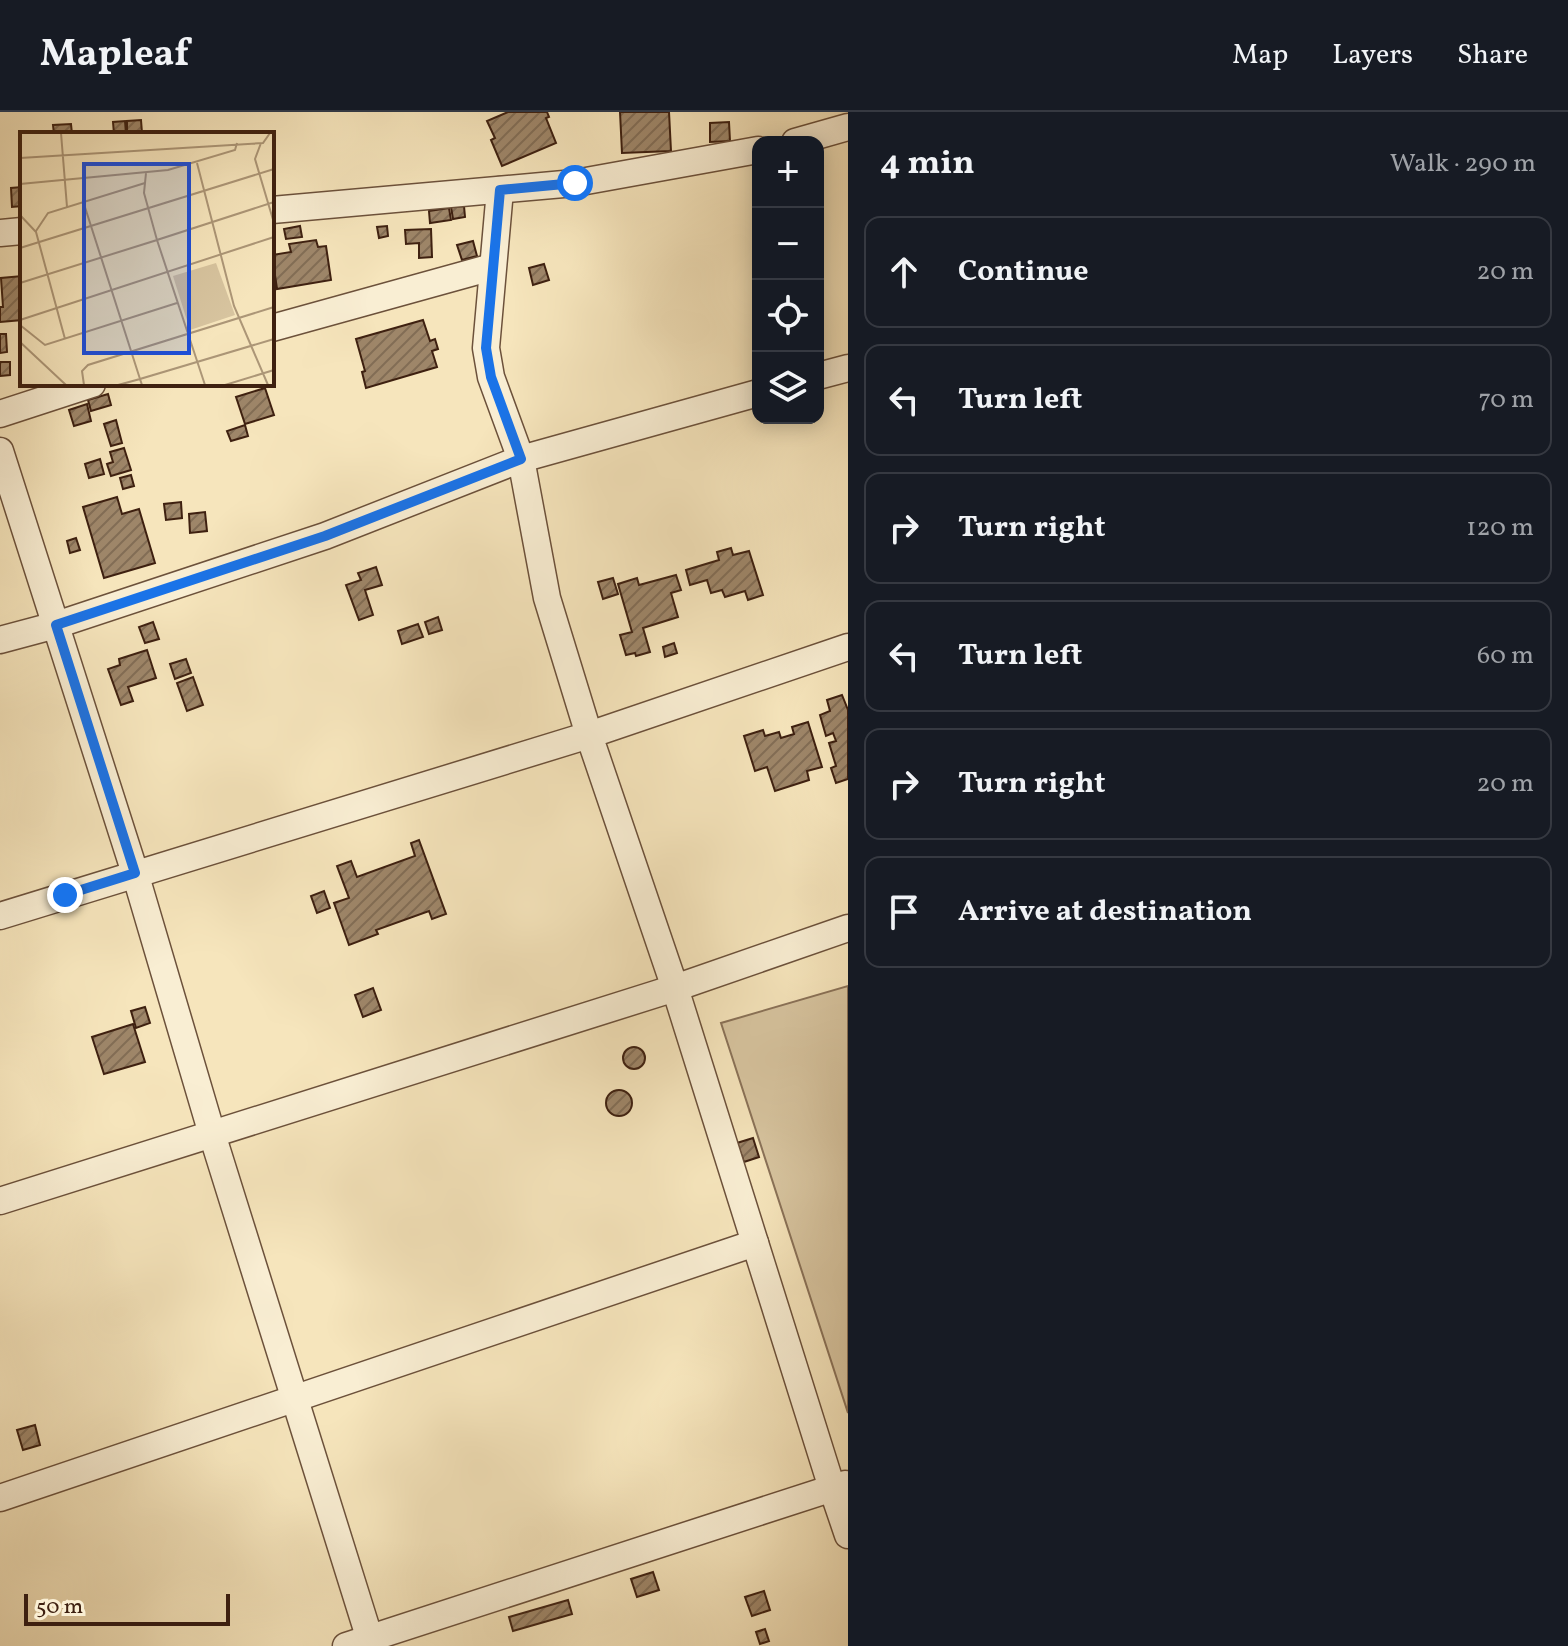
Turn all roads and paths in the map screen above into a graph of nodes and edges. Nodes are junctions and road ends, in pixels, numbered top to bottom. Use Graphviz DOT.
graph roads {
  1 [pos="848,127"];
  2 [pos="816,136"];
  3 [pos="752,151"];
  4 [pos="500,190"];
  5 [pos="274,210"];
  6 [pos="20,231"];
  7 [pos="0,233"];
  8 [pos="492,267"];
  9 [pos="274,327"];
  10 [pos="848,368"];
  11 [pos="824,374"];
  12 [pos="86,386"];
  13 [pos="752,395"];
  14 [pos="0,414"];
  15 [pos="0,451"];
  16 [pos="521,459"];
  17 [pos="56,625"];
  18 [pos="0,640"];
  19 [pos="848,647"];
  20 [pos="589,735"];
  21 [pos="135,873"];
  22 [pos="0,916"];
  23 [pos="848,928"];
  24 [pos="675,988"];
  25 [pos="212,1134"];
  26 [pos="0,1201"];
  27 [pos="755,1243"];
  28 [pos="296,1399"];
  29 [pos="840,1486"];
  30 [pos="0,1498"];
  31 [pos="848,1535"];
  32 [pos="362,1644"];
  1 -- 2 [label="street"];
  3 -- 4 [label="street"];
  4 -- 5 [label="street"];
  4 -- 8 [label="street"];
  6 -- 7 [label="street"];
  8 -- 9 [label="street"];
  8 -- 16 [label="street"];
  10 -- 11 [label="street"];
  12 -- 14 [label="street"];
  13 -- 16 [label="street"];
  15 -- 17 [label="street"];
  16 -- 17 [label="street"];
  16 -- 20 [label="street"];
  17 -- 18 [label="street"];
  17 -- 21 [label="street"];
  19 -- 20 [label="street"];
  20 -- 21 [label="street"];
  20 -- 24 [label="street"];
  21 -- 22 [label="street"];
  21 -- 25 [label="street"];
  23 -- 24 [label="street"];
  24 -- 25 [label="street"];
  24 -- 27 [label="street"];
  25 -- 26 [label="street"];
  25 -- 28 [label="street"];
  27 -- 28 [label="street"];
  27 -- 29 [label="street"];
  28 -- 30 [label="street"];
  28 -- 32 [label="street"];
  29 -- 31 [label="street"];
  29 -- 32 [label="street"];
}
